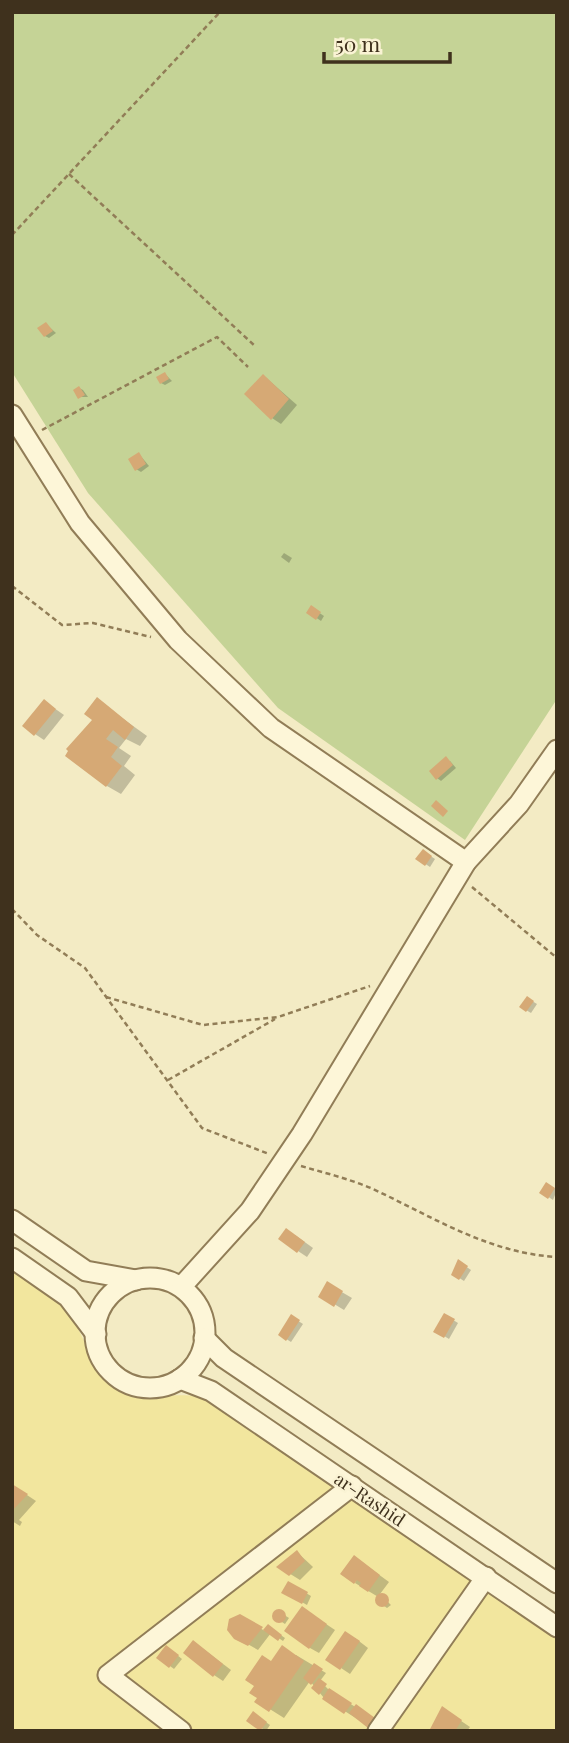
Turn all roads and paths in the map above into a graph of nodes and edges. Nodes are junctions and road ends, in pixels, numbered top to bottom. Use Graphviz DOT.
graph roads {
  1 [pos="220,12"];
  2 [pos="69,174"];
  3 [pos="12,235"];
  4 [pos="255,346"];
  5 [pos="248,367"];
  6 [pos="12,415"];
  7 [pos="27,438"];
  8 [pos="12,586"];
  9 [pos="178,640"];
  10 [pos="557,750"];
  11 [pos="462,869"];
  12 [pos="12,909"];
  13 [pos="557,958"];
  14 [pos="395,978"];
  15 [pos="106,997"];
  16 [pos="278,1017"];
  17 [pos="167,1080"];
  18 [pos="284,1160"];
  19 [pos="12,1220"];
  20 [pos="557,1257"];
  21 [pos="12,1258"];
  22 [pos="137,1280"];
  23 [pos="182,1286"];
  24 [pos="96,1334"];
  25 [pos="204,1338"];
  26 [pos="180,1379"];
  27 [pos="352,1486"];
  28 [pos="486,1577"];
  29 [pos="557,1583"];
  30 [pos="557,1627"];
  31 [pos="181,1731"];
  32 [pos="378,1731"];
  1 -- 2 [label="path"];
  2 -- 3 [label="path"];
  2 -- 4 [label="path"];
  5 -- 7 [label="path"];
  6 -- 7 [label="street"];
  7 -- 9 [label="street"];
  8 -- 9 [label="path"];
  9 -- 11 [label="street"];
  10 -- 11 [label="street"];
  11 -- 13 [label="path"];
  11 -- 14 [label="street"];
  12 -- 15 [label="path"];
  14 -- 16 [label="path"];
  14 -- 18 [label="street"];
  15 -- 16 [label="path"];
  15 -- 17 [label="path"];
  16 -- 17 [label="path"];
  17 -- 18 [label="path"];
  18 -- 20 [label="path"];
  18 -- 23 [label="street"];
  19 -- 22 [label="street"];
  21 -- 24 [label="street"];
  22 -- 23 [label="street"];
  22 -- 24 [label="street"];
  23 -- 25 [label="street"];
  24 -- 26 [label="street"];
  25 -- 26 [label="street"];
  25 -- 29 [label="street, ar-Rashid"];
  26 -- 27 [label="street, ar-Rashid"];
  27 -- 28 [label="street, ar-Rashid"];
  27 -- 31 [label="street"];
  28 -- 30 [label="street, ar-Rashid"];
  28 -- 32 [label="street"];
}
